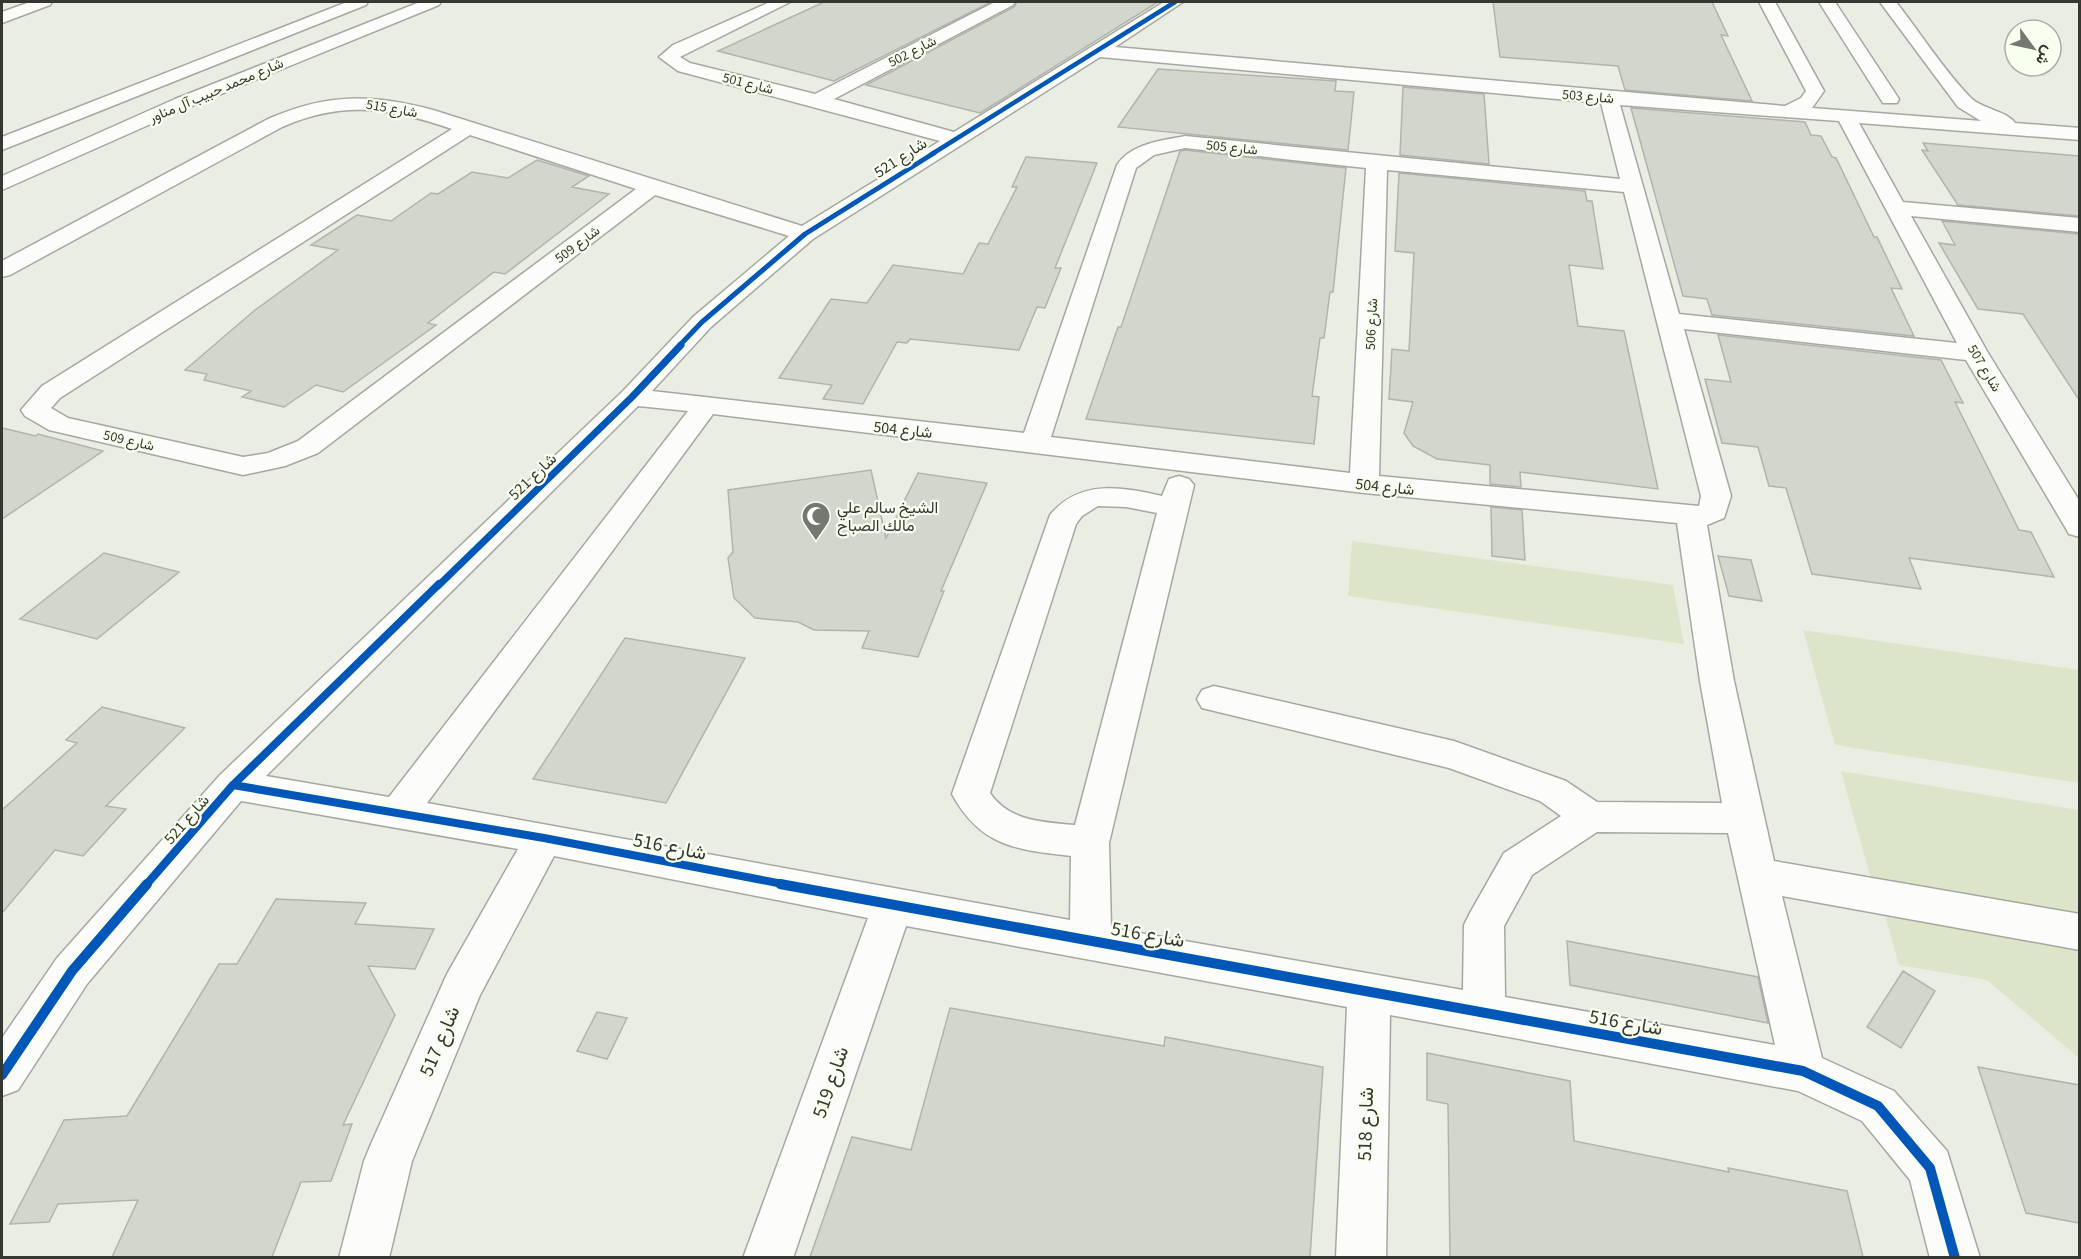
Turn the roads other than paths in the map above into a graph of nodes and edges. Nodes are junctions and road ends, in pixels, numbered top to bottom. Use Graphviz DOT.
graph roads {
  1 [pos="44,2"];
  2 [pos="360,2"];
  3 [pos="433,2"];
  4 [pos="782,2"];
  5 [pos="1007,2"];
  6 [pos="1175,2"];
  7 [pos="1767,2"];
  8 [pos="1827,2"];
  9 [pos="1888,2"];
  10 [pos="2,18"];
  11 [pos="1097,51"];
  12 [pos="1865,97"];
  13 [pos="1609,98"];
  14 [pos="817,100"];
  15 [pos="1941,102"];
  16 [pos="1965,103"];
  17 [pos="1786,112"];
  18 [pos="1846,117"];
  19 [pos="466,129"];
  20 [pos="2030,130"];
  21 [pos="2079,134"];
  22 [pos="953,138"];
  23 [pos="2,144"];
  24 [pos="1377,164"];
  25 [pos="2,184"];
  26 [pos="1634,187"];
  27 [pos="651,188"];
  28 [pos="1894,208"];
  29 [pos="2079,225"];
  30 [pos="805,234"];
  31 [pos="2,270"];
  32 [pos="1667,320"];
  33 [pos="1975,353"];
  34 [pos="632,397"];
  35 [pos="705,407"];
  36 [pos="1035,443"];
  37 [pos="1185,462"];
  38 [pos="1364,484"];
  39 [pos="1172,507"];
  40 [pos="1691,516"];
  41 [pos="2079,527"];
  42 [pos="1214,699"];
  43 [pos="233,785"];
  44 [pos="399,812"];
  45 [pos="1590,817"];
  46 [pos="1744,818"];
  47 [pos="544,838"];
  48 [pos="1090,843"];
  49 [pos="1757,875"];
  50 [pos="892,906"];
  51 [pos="2079,932"];
  52 [pos="1091,940"];
  53 [pos="1369,991"];
  54 [pos="1484,1014"];
  55 [pos="1803,1071"];
  56 [pos="2,1075"];
  57 [pos="364,1257"];
  58 [pos="768,1257"];
  59 [pos="1361,1257"];
  60 [pos="1955,1257"];
  1 -- 10 [label="street"];
  2 -- 23 [label="street, شارع محمد حبيب آل مناور"];
  3 -- 25 [label="street, شارع محمد حبيب آل مناور"];
  4 -- 14 [label="street, شارع 501"];
  5 -- 14 [label="street, شارع 502"];
  6 -- 11 [label="street, شارع 521"];
  7 -- 17 [label="street"];
  8 -- 12 [label="street"];
  9 -- 16 [label="street"];
  11 -- 13 [label="street, شارع 503"];
  11 -- 22 [label="street, شارع 521"];
  13 -- 17 [label="street, شارع 503"];
  13 -- 26 [label="street"];
  14 -- 22 [label="street, شارع 501"];
  15 -- 16 [label="street"];
  16 -- 20 [label="street"];
  17 -- 18 [label="street, شارع 503"];
  18 -- 20 [label="street, شارع 503"];
  18 -- 28 [label="street, شارع 507"];
  19 -- 27 [label="street, شارع 515"];
  19 -- 27 [label="street, شارع 509"];
  19 -- 31 [label="street, شارع 515"];
  20 -- 21 [label="street, شارع 503"];
  22 -- 30 [label="street, شارع 521"];
  24 -- 26 [label="street, شارع 505"];
  24 -- 36 [label="street, شارع 505"];
  24 -- 38 [label="street, شارع 506"];
  26 -- 32 [label="street"];
  27 -- 30 [label="street, شارع 515"];
  28 -- 29 [label="street"];
  28 -- 33 [label="street, شارع 507"];
  30 -- 34 [label="street, شارع 521"];
  32 -- 33 [label="street"];
  32 -- 40 [label="street"];
  33 -- 41 [label="street, شارع 507"];
  34 -- 35 [label="street, شارع 504"];
  34 -- 43 [label="street, شارع 521"];
  35 -- 36 [label="street, شارع 504"];
  35 -- 44 [label="street"];
  36 -- 37 [label="street, شارع 504"];
  37 -- 38 [label="street, شارع 504"];
  37 -- 39 [label="street"];
  38 -- 40 [label="street, شارع 504"];
  39 -- 48 [label="street"];
  39 -- 48 [label="street"];
  40 -- 46 [label="street"];
  42 -- 45 [label="street"];
  43 -- 44 [label="street, شارع 516"];
  43 -- 56 [label="street, شارع 521"];
  44 -- 47 [label="street, شارع 516"];
  45 -- 46 [label="street"];
  45 -- 54 [label="street"];
  46 -- 49 [label="street"];
  47 -- 50 [label="street, شارع 516"];
  47 -- 57 [label="street, شارع 517"];
  48 -- 52 [label="street"];
  49 -- 51 [label="street"];
  49 -- 55 [label="street"];
  50 -- 52 [label="street, شارع 516"];
  50 -- 58 [label="street, شارع 519"];
  52 -- 53 [label="street, شارع 516"];
  53 -- 54 [label="street, شارع 516"];
  53 -- 59 [label="street, شارع 518"];
  54 -- 55 [label="street, شارع 516"];
  55 -- 60 [label="street, شارع 516"];
}
